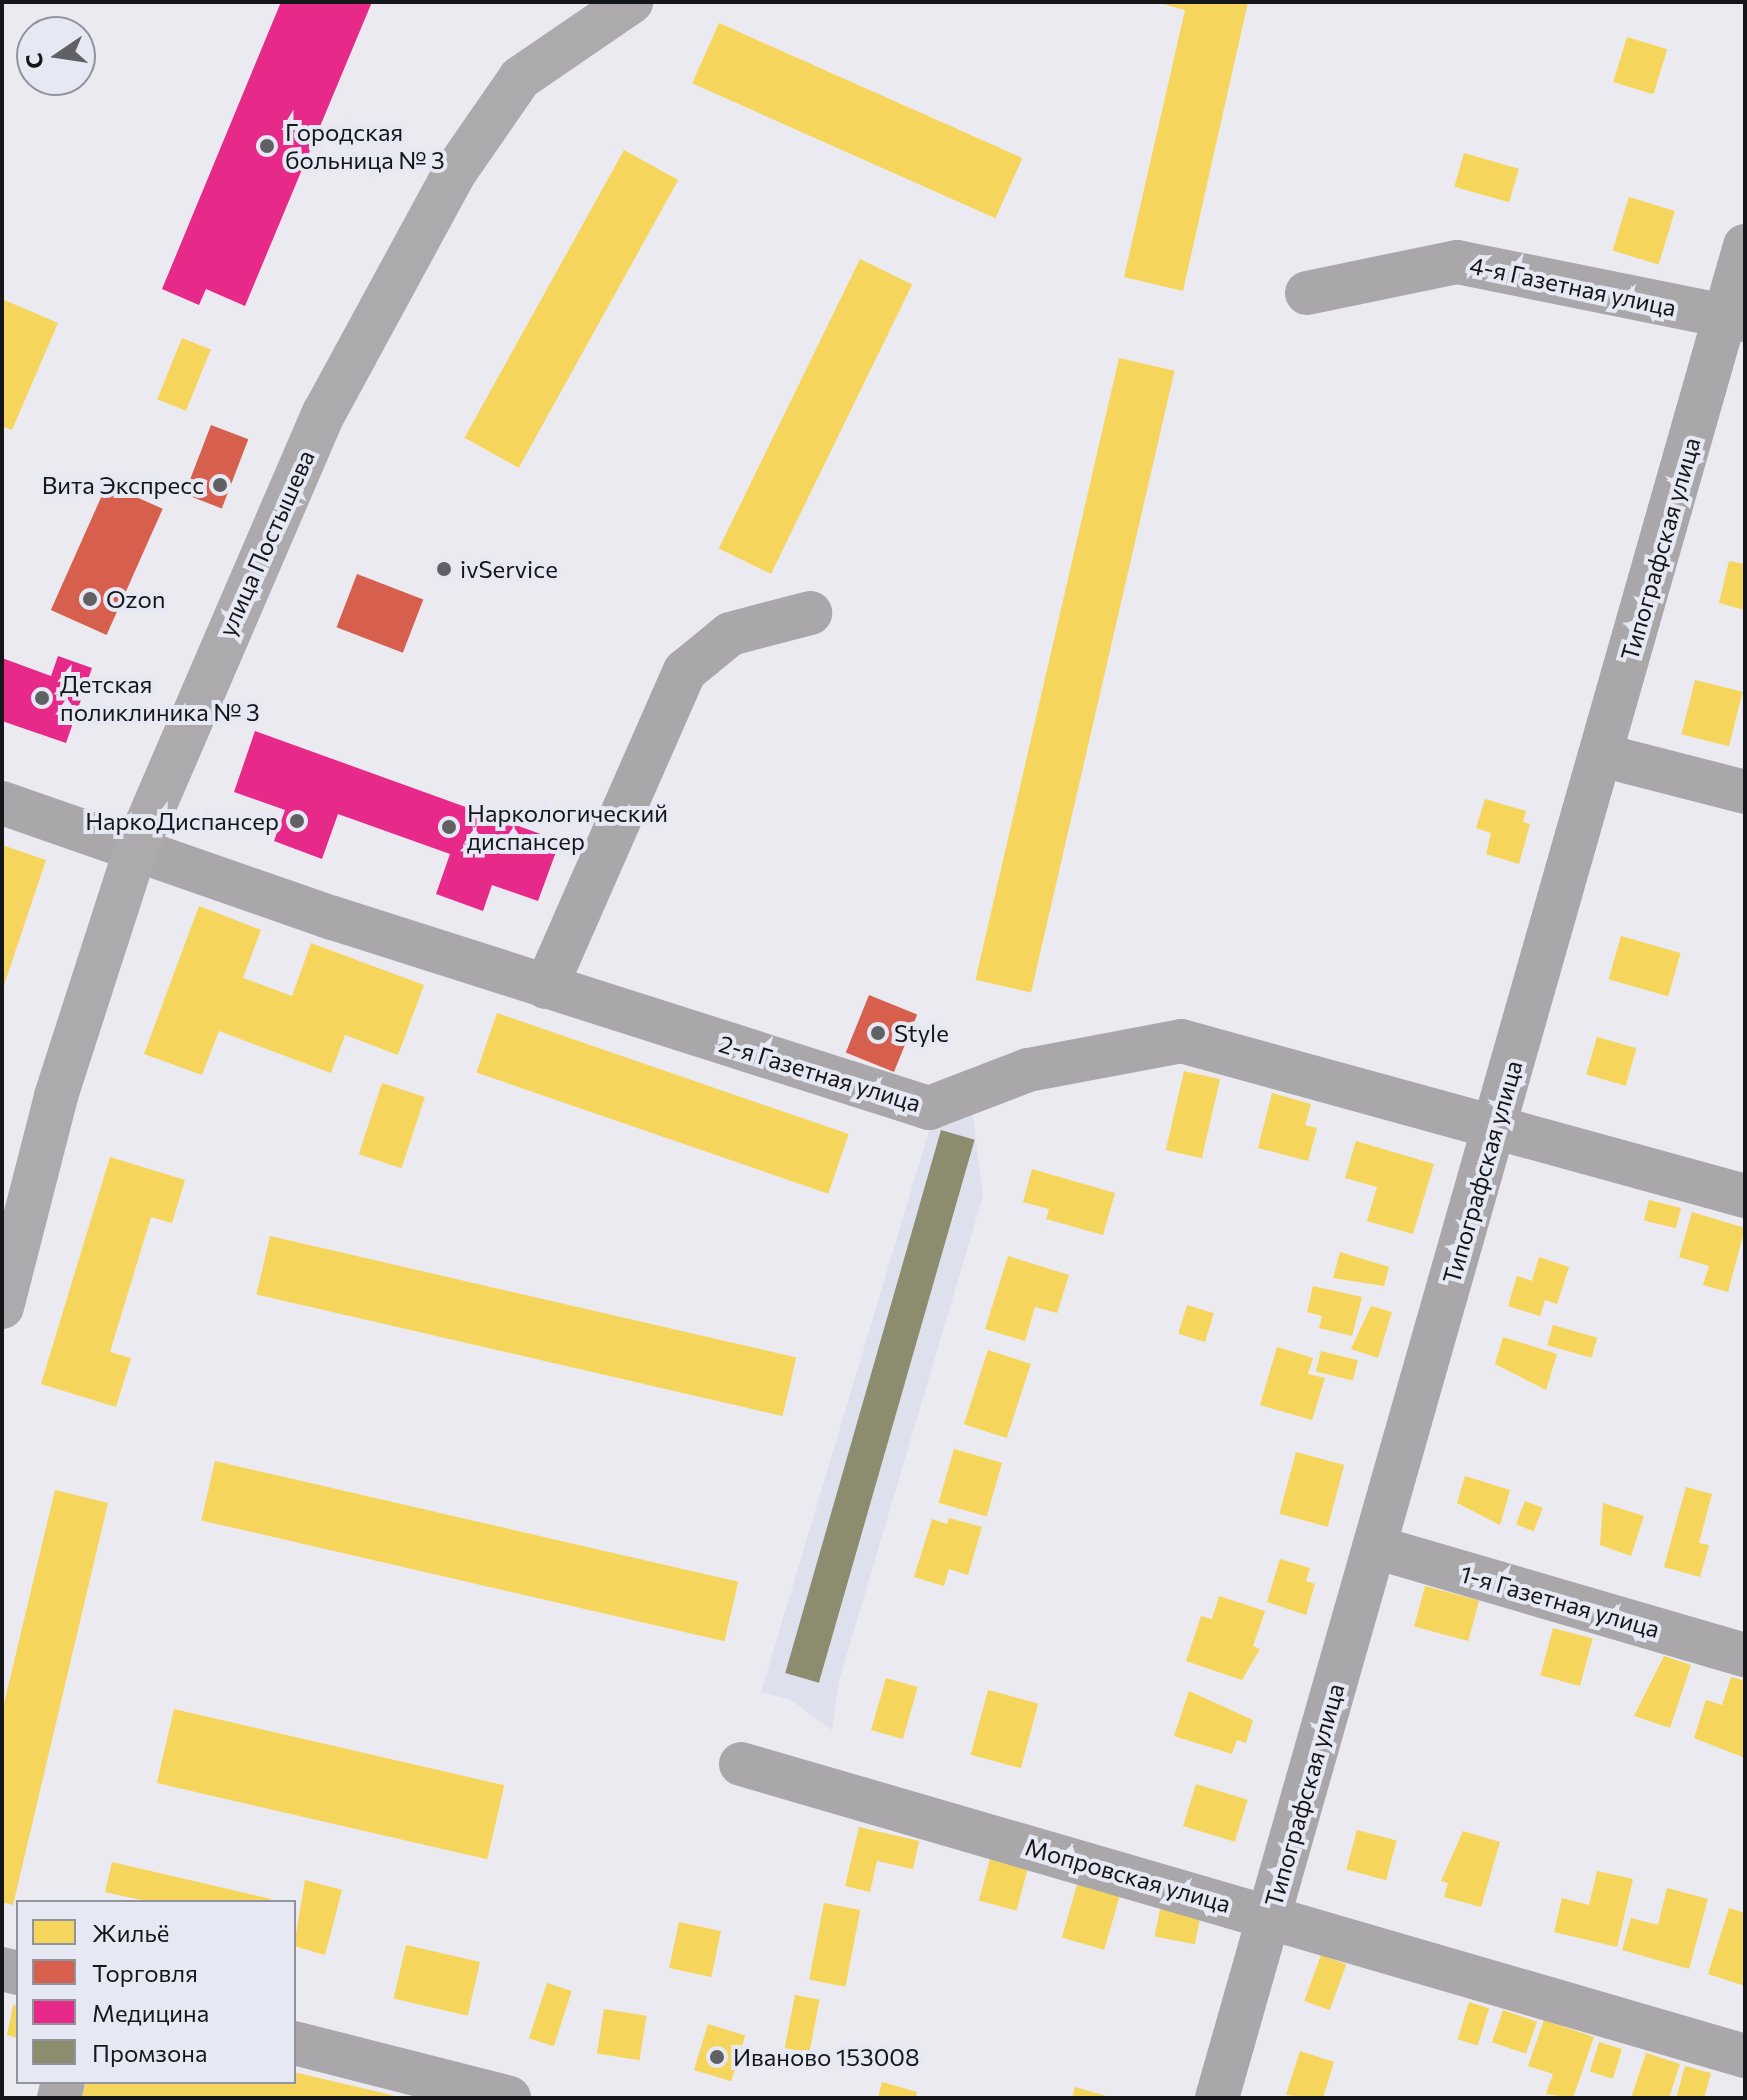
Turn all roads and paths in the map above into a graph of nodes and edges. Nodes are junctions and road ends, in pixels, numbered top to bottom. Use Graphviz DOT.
graph roads {
  1 [pos="631,2"];
  2 [pos="1745,246"];
  3 [pos="1307,293"];
  4 [pos="1736,319"];
  5 [pos="810,613"];
  6 [pos="1601,755"];
  7 [pos="1745,792"];
  8 [pos="2,803"];
  9 [pos="135,851"];
  10 [pos="546,987"];
  11 [pos="1495,1126"];
  12 [pos="1745,1196"];
  13 [pos="2,1307"];
  14 [pos="1375,1547"];
  15 [pos="1745,1655"];
  16 [pos="741,1764"];
  17 [pos="1270,1915"];
  18 [pos="296,2044"];
  19 [pos="1745,2056"];
  20 [pos="482,2095"];
  21 [pos="1217,2098"];
  1 -- 9 [label="main road, улица Постышева"];
  2 -- 4 [label="street, Типографская улица"];
  3 -- 4 [label="street, 4-я Газетная улица"];
  4 -- 6 [label="street, Типографская улица"];
  5 -- 10 [label="street"];
  6 -- 7 [label="street"];
  6 -- 11 [label="street, Типографская улица"];
  8 -- 9 [label="street, 2-я Газетная улица"];
  9 -- 10 [label="street, 2-я Газетная улица"];
  9 -- 13 [label="main road, улица Постышева"];
  10 -- 11 [label="street, 2-я Газетная улица"];
  11 -- 12 [label="street, 2-я Газетная улица"];
  11 -- 14 [label="street, Типографская улица"];
  14 -- 15 [label="street, 1-я Газетная улица"];
  14 -- 17 [label="street, Типографская улица"];
  16 -- 17 [label="street, Мопровская улица"];
  17 -- 19 [label="street, Мопровская улица"];
  17 -- 21 [label="street, Типографская улица"];
  18 -- 20 [label="street"];
}
